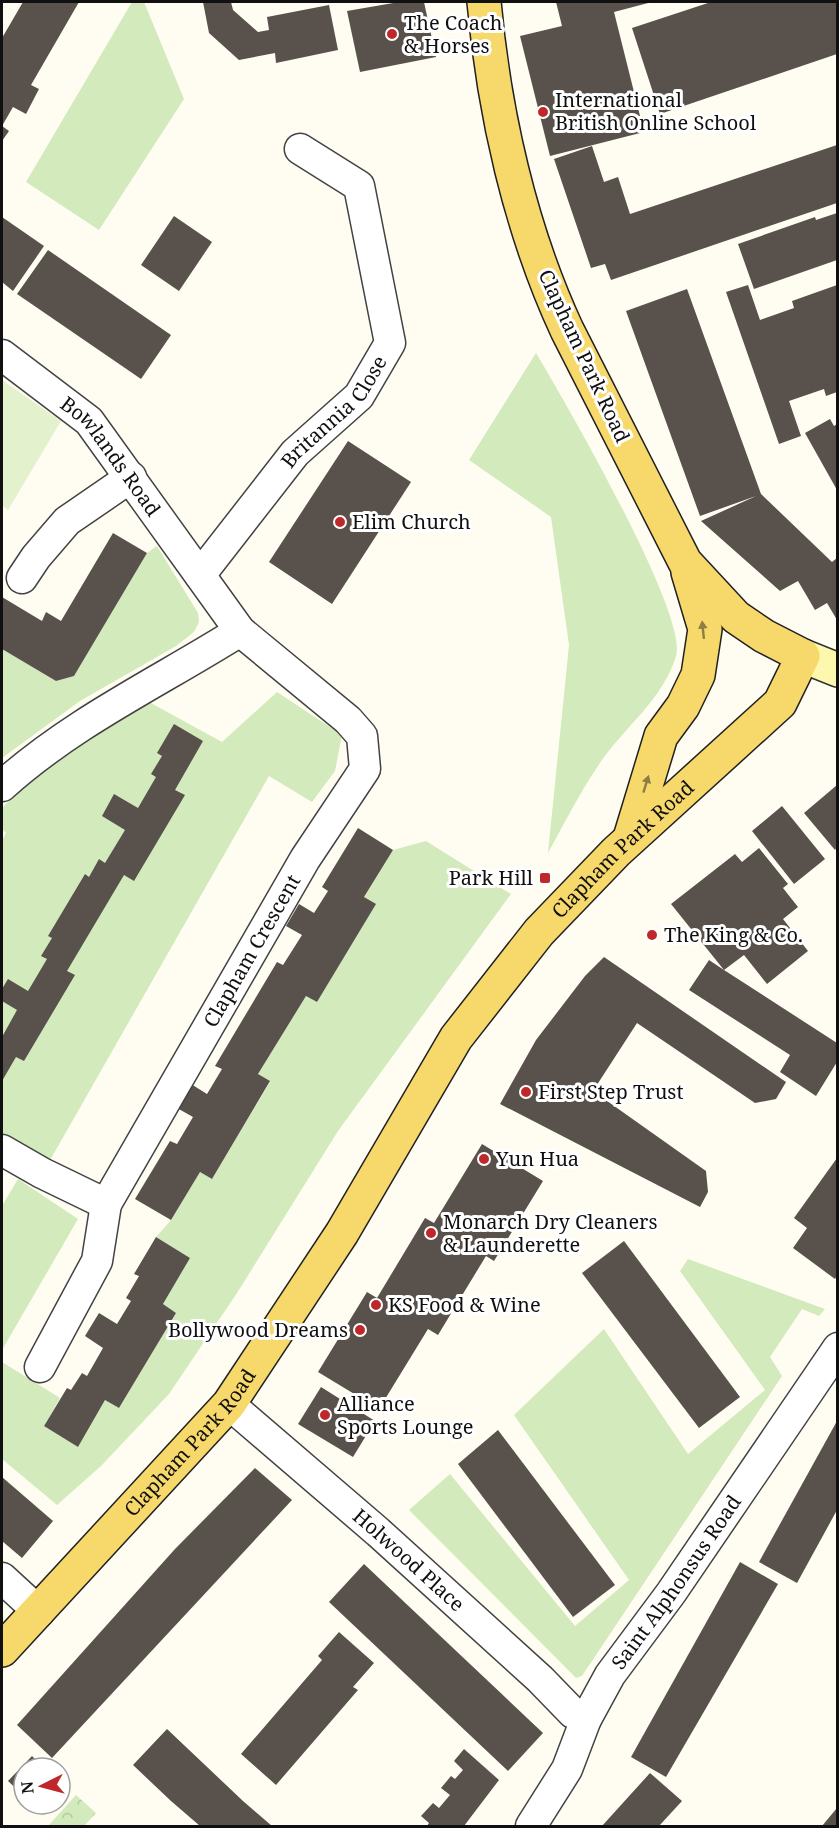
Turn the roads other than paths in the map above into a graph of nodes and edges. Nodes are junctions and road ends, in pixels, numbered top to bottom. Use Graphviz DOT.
graph roads {
  1 [pos="484,2"];
  2 [pos="300,149"];
  3 [pos="2,355"];
  4 [pos="131,477"];
  5 [pos="686,562"];
  6 [pos="200,575"];
  7 [pos="22,578"];
  8 [pos="240,631"];
  9 [pos="803,656"];
  10 [pos="837,670"];
  11 [pos="2,786"];
  12 [pos="629,840"];
  13 [pos="2,1150"];
  14 [pos="106,1204"];
  15 [pos="837,1348"];
  16 [pos="40,1368"];
  17 [pos="229,1404"];
  18 [pos="2,1578"];
  19 [pos="39,1612"];
  20 [pos="2,1650"];
  21 [pos="586,1719"];
  22 [pos="531,1827"];
  1 -- 5 [label="main road, Clapham Park Road"];
  2 -- 6 [label="street, Britannia Close"];
  3 -- 4 [label="street, Bowlands Road"];
  4 -- 6 [label="street, Bowlands Road"];
  4 -- 7 [label="street"];
  5 -- 9 [label="main road, Clapham Park Road"];
  12 -- 5 [label="main road, one-way"];
  6 -- 8 [label="street, Clapham Crescent"];
  8 -- 11 [label="street"];
  8 -- 14 [label="street, Clapham Crescent"];
  9 -- 10 [label="street"];
  9 -- 12 [label="main road, Clapham Park Road"];
  12 -- 17 [label="main road, Clapham Park Road"];
  13 -- 14 [label="street"];
  14 -- 16 [label="street"];
  15 -- 21 [label="street, Saint Alphonsus Road"];
  17 -- 19 [label="main road, Clapham Park Road"];
  17 -- 21 [label="street, Holwood Place"];
  18 -- 19 [label="street"];
  19 -- 20 [label="main road, Clapham Park Road"];
  21 -- 22 [label="street, Saint Alphonsus Road"];
}
